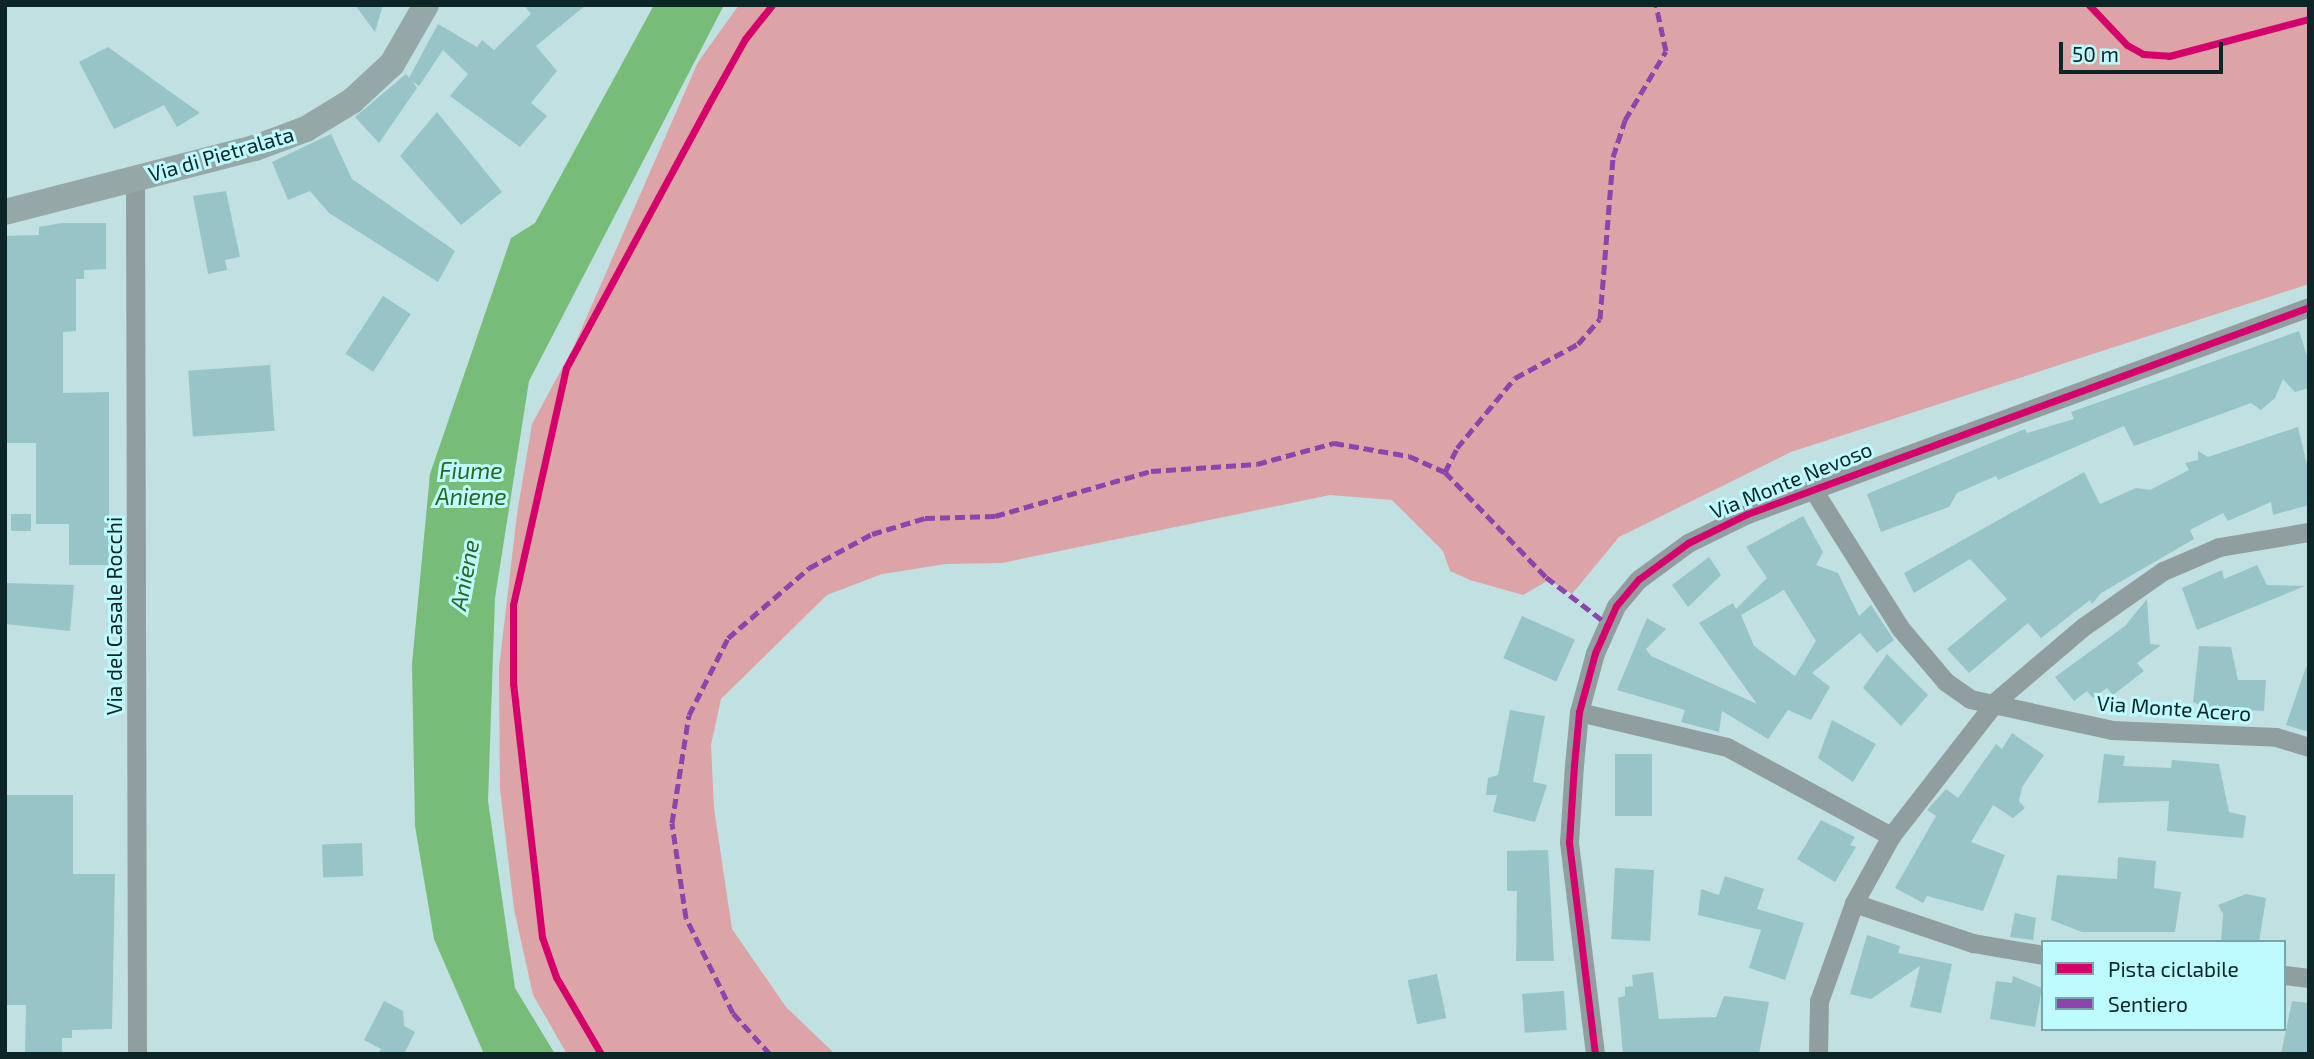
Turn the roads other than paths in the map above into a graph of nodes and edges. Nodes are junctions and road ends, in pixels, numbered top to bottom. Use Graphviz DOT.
graph roads {
  1 [pos="426,5"];
  2 [pos="135,178"];
  3 [pos="5,212"];
  4 [pos="2309,307"];
  5 [pos="1812,488"];
  6 [pos="2309,532"];
  7 [pos="1996,701"];
  8 [pos="1579,712"];
  9 [pos="2309,747"];
  10 [pos="1891,836"];
  11 [pos="1854,903"];
  12 [pos="2041,955"];
  13 [pos="2286,975"];
  14 [pos="2309,978"];
  15 [pos="137,1054"];
  16 [pos="1595,1054"];
  17 [pos="1818,1054"];
  1 -- 2 [label="street, Via di Pietralata"];
  2 -- 3 [label="street, Via di Pietralata"];
  2 -- 15 [label="street, Via del Casale Rocchi"];
  4 -- 5 [label="street, Via Monte Nevoso"];
  5 -- 7 [label="street, Via Monte Acero"];
  5 -- 8 [label="street, Via Monte Nevoso"];
  6 -- 7 [label="street"];
  7 -- 9 [label="street, Via Monte Acero"];
  7 -- 10 [label="street"];
  8 -- 10 [label="street"];
  8 -- 16 [label="street, Via Monte Nevoso"];
  10 -- 11 [label="street"];
  11 -- 12 [label="street"];
  11 -- 17 [label="street"];
  13 -- 14 [label="street"];
}
